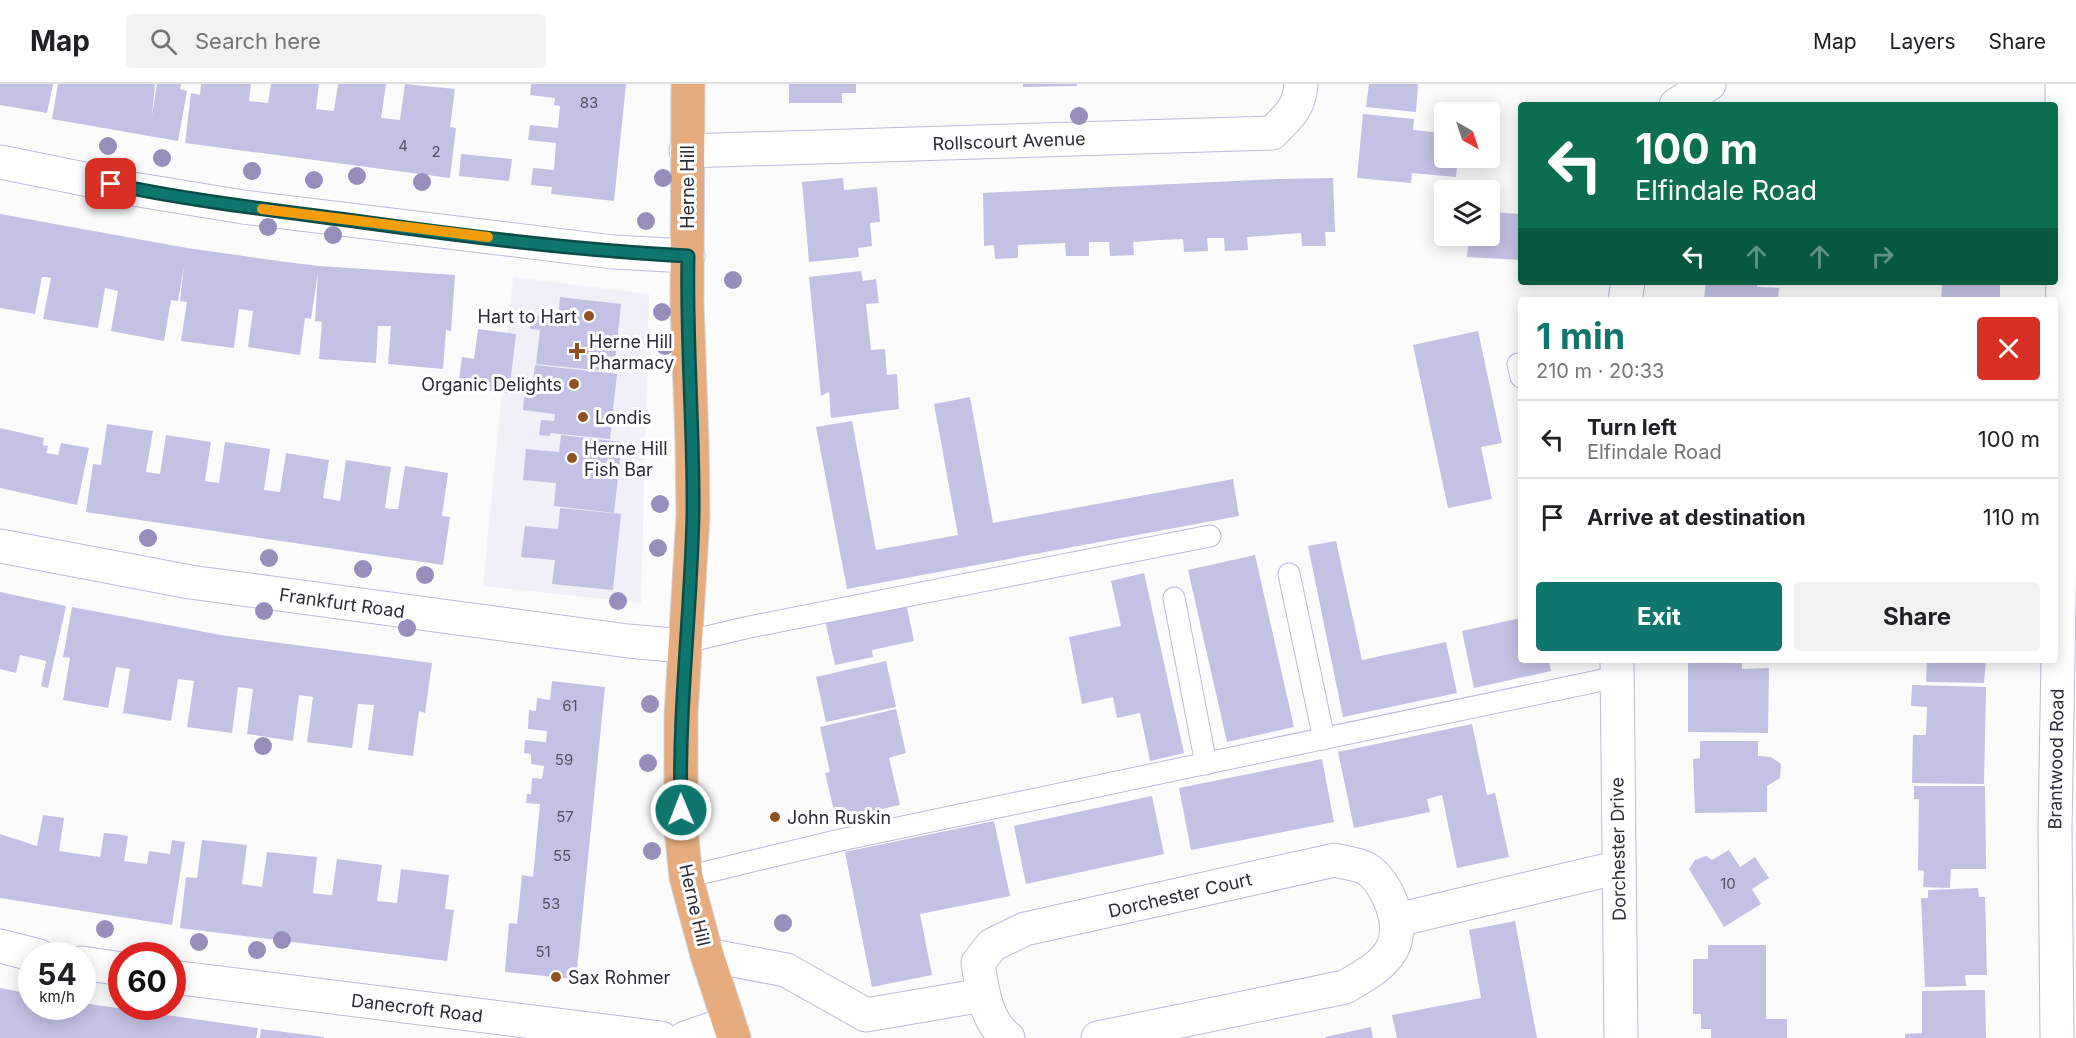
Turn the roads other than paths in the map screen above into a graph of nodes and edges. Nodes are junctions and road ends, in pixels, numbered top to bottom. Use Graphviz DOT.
graph roads {
  1 [pos="688,84"];
  2 [pos="1301,84"];
  3 [pos="1708,84"];
  4 [pos="2050,84"];
  5 [pos="2062,84"];
  6 [pos="1681,102"];
  7 [pos="686,151"];
  8 [pos="0,162"];
  9 [pos="688,256"];
  10 [pos="1210,536"];
  11 [pos="0,546"];
  12 [pos="1289,574"];
  13 [pos="1174,598"];
  14 [pos="686,642"];
  15 [pos="2058,659"];
  16 [pos="2058,663"];
  17 [pos="1617,669"];
  18 [pos="1324,739"];
  19 [pos="1206,764"];
  20 [pos="1618,869"];
  21 [pos="686,878"];
  22 [pos="1397,920"];
  23 [pos="0,946"];
  24 [pos="18,951"];
  25 [pos="707,956"];
  26 [pos="186,979"];
  27 [pos="983,996"];
  28 [pos="861,1027"];
  29 [pos="731,1031"];
  30 [pos="661,1038"];
  31 [pos="685,1038"];
  32 [pos="1008,1038"];
  33 [pos="1098,1038"];
  34 [pos="1621,1038"];
  35 [pos="2057,1038"];
  1 -- 7 [label="main road, Herne Hill"];
  2 -- 7 [label="street, Rollscourt Avenue"];
  3 -- 6 [label="street"];
  4 -- 5 [label="street"];
  5 -- 15 [label="street, Brantwood Road"];
  7 -- 9 [label="main road, Herne Hill"];
  8 -- 9 [label="street"];
  9 -- 14 [label="main road, Herne Hill"];
  10 -- 14 [label="lane"];
  11 -- 14 [label="street, Frankfurt Road"];
  12 -- 18 [label="lane"];
  13 -- 19 [label="lane"];
  14 -- 21 [label="main road, Herne Hill"];
  16 -- 35 [label="street, Brantwood Road"];
  17 -- 18 [label="lane"];
  17 -- 20 [label="street, Dorchester Drive"];
  18 -- 19 [label="lane"];
  19 -- 21 [label="lane"];
  20 -- 22 [label="street"];
  20 -- 34 [label="street, Dorchester Drive"];
  21 -- 25 [label="main road, Herne Hill"];
  22 -- 27 [label="street, Dorchester Court"];
  22 -- 33 [label="street"];
  23 -- 24 [label="street"];
  25 -- 28 [label="street"];
  25 -- 29 [label="main road, Herne Hill"];
  26 -- 30 [label="street, Danecroft Road"];
  27 -- 28 [label="street"];
  27 -- 32 [label="street, Dorchester Court"];
  29 -- 31 [label="street"];
}
